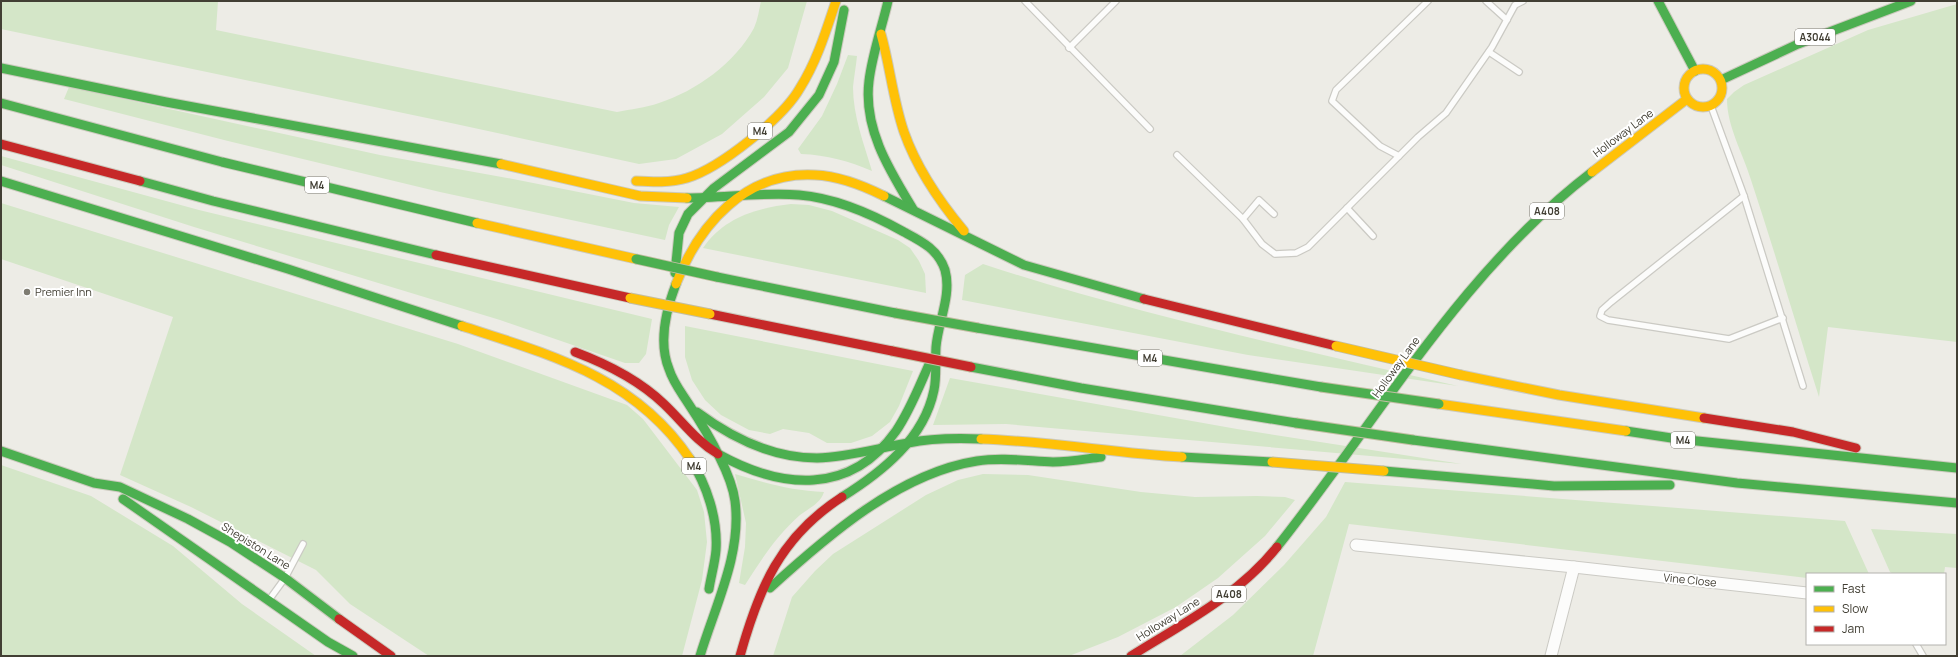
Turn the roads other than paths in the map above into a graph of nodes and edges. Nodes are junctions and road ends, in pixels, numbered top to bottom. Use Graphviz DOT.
graph roads {
  1 [pos="836,1"];
  2 [pos="846,1"];
  3 [pos="888,1"];
  4 [pos="1025,1"];
  5 [pos="1116,1"];
  6 [pos="1428,1"];
  7 [pos="1486,1"];
  8 [pos="1524,1"];
  9 [pos="1658,1"];
  10 [pos="1911,1"];
  11 [pos="1507,20"];
  12 [pos="881,34"];
  13 [pos="1069,48"];
  14 [pos="1489,52"];
  15 [pos="1,68"];
  16 [pos="1695,70"];
  17 [pos="1519,72"];
  18 [pos="1721,80"];
  19 [pos="1687,99"];
  20 [pos="1,103"];
  21 [pos="1711,106"];
  22 [pos="1150,129"];
  23 [pos="1,144"];
  24 [pos="1177,155"];
  25 [pos="1399,156"];
  26 [pos="556,176"];
  27 [pos="607,179"];
  28 [pos="627,180"];
  29 [pos="1,181"];
  30 [pos="737,196"];
  31 [pos="1744,196"];
  32 [pos="704,197"];
  33 [pos="912,208"];
  34 [pos="1347,208"];
  35 [pos="1274,214"];
  36 [pos="1243,219"];
  37 [pos="1373,236"];
  38 [pos="970,240"];
  39 [pos="932,248"];
  40 [pos="674,288"];
  41 [pos="1783,318"];
  42 [pos="516,344"];
  43 [pos="936,346"];
  44 [pos="1803,386"];
  45 [pos="691,408"];
  46 [pos="909,441"];
  47 [pos="883,446"];
  48 [pos="1,451"];
  49 [pos="716,453"];
  50 [pos="1123,453"];
  51 [pos="1928,466"];
  52 [pos="1957,468"];
  53 [pos="94,483"];
  54 [pos="1737,483"];
  55 [pos="1957,503"];
  56 [pos="303,544"];
  57 [pos="1356,545"];
  58 [pos="1574,567"];
  59 [pos="285,578"];
  60 [pos="1806,593"];
  61 [pos="759,598"];
  62 [pos="269,600"];
  63 [pos="708,628"];
  64 [pos="745,635"];
  65 [pos="1917,645"];
  66 [pos="1132,655"];
  67 [pos="353,656"];
  68 [pos="391,656"];
  69 [pos="700,656"];
  70 [pos="740,656"];
  71 [pos="746,656"];
  72 [pos="1123,656"];
  73 [pos="1551,656"];
  74 [pos="1923,656"];
  1 -- 28 [label="main road, M4"];
  2 -- 32 [label="main road, M4"];
  3 -- 12 [label="main road, M4"];
  4 -- 13 [label="lane"];
  5 -- 13 [label="lane"];
  6 -- 25 [label="lane"];
  7 -- 11 [label="lane"];
  8 -- 11 [label="lane"];
  9 -- 16 [label="main road"];
  10 -- 18 [label="main road, A3044"];
  11 -- 14 [label="lane"];
  12 -- 33 [label="main road, M4"];
  12 -- 38 [label="main road, M4"];
  13 -- 22 [label="lane"];
  14 -- 17 [label="lane"];
  14 -- 25 [label="lane"];
  15 -- 26 [label="main road, M4"];
  16 -- 18 [label="main road"];
  16 -- 19 [label="main road"];
  18 -- 21 [label="main road"];
  19 -- 21 [label="main road"];
  19 -- 66 [label="main road, Holloway Lane / A408"];
  20 -- 51 [label="main road, M4, bridge"];
  21 -- 31 [label="lane"];
  23 -- 54 [label="main road, M4, bridge"];
  24 -- 36 [label="lane"];
  25 -- 34 [label="lane"];
  26 -- 27 [label="main road, M4"];
  26 -- 32 [label="main road, M4"];
  29 -- 42 [label="main road, M4"];
  30 -- 32 [label="main road, M4"];
  30 -- 33 [label="main road, M4"];
  30 -- 39 [label="main road, M4"];
  30 -- 40 [label="main road, M4"];
  31 -- 41 [label="lane"];
  31 -- 41 [label="lane"];
  32 -- 40 [label="main road, M4"];
  33 -- 38 [label="main road, M4"];
  33 -- 39 [label="main road, M4"];
  34 -- 36 [label="lane"];
  34 -- 37 [label="lane"];
  35 -- 36 [label="lane"];
  38 -- 51 [label="main road, M4, bridge"];
  39 -- 43 [label="main road, M4"];
  40 -- 45 [label="main road, M4"];
  41 -- 44 [label="lane"];
  42 -- 49 [label="main road, M4"];
  42 -- 63 [label="main road, M4"];
  43 -- 46 [label="main road, M4"];
  43 -- 47 [label="main road, M4"];
  45 -- 47 [label="main road, M4"];
  45 -- 49 [label="main road, M4"];
  46 -- 47 [label="main road, M4"];
  46 -- 50 [label="main road, M4"];
  46 -- 61 [label="main road, M4"];
  47 -- 49 [label="main road, M4"];
  48 -- 53 [label="main road, Shepiston Lane"];
  49 -- 63 [label="main road, M4"];
  50 -- 54 [label="main road, M4, bridge"];
  50 -- 61 [label="main road, M4"];
  51 -- 52 [label="main road, M4"];
  53 -- 59 [label="main road, Shepiston Lane"];
  53 -- 62 [label="main road, Shepiston Lane"];
  54 -- 55 [label="main road, M4"];
  56 -- 59 [label="lane"];
  57 -- 58 [label="street, Vine Close"];
  58 -- 60 [label="street, Vine Close"];
  58 -- 73 [label="street"];
  59 -- 62 [label="lane"];
  59 -- 68 [label="main road, Shepiston Lane"];
  61 -- 64 [label="main road, M4"];
  62 -- 67 [label="main road, Shepiston Lane"];
  63 -- 69 [label="main road, M4"];
  64 -- 70 [label="main road, M4"];
  64 -- 71 [label="main road, M4"];
  65 -- 74 [label="lane"];
  66 -- 72 [label="main road, Holloway Lane / A408"];
}
